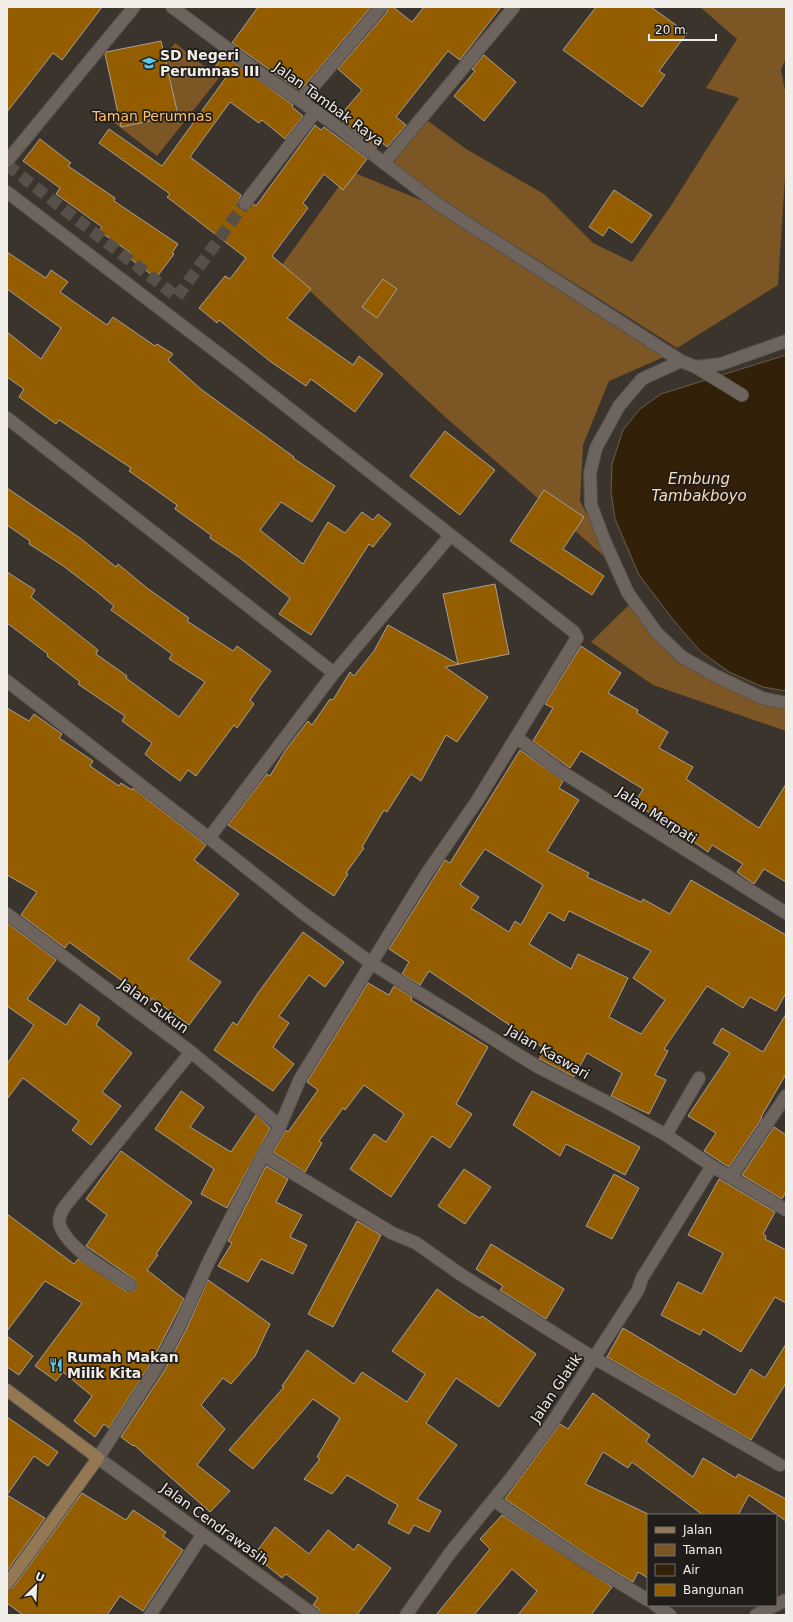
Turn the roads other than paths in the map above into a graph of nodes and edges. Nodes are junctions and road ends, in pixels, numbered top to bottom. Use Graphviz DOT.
graph roads {
  1 [pos="134,7"];
  2 [pos="172,7"];
  3 [pos="381,7"];
  4 [pos="514,7"];
  5 [pos="301,101"];
  6 [pos="316,112"];
  7 [pos="7,161"];
  8 [pos="384,162"];
  9 [pos="7,192"];
  10 [pos="245,203"];
  11 [pos="786,341"];
  12 [pos="681,361"];
  13 [pos="696,367"];
  14 [pos="742,395"];
  15 [pos="7,418"];
  16 [pos="450,536"];
  17 [pos="334,673"];
  18 [pos="7,680"];
  19 [pos="786,703"];
  20 [pos="516,737"];
  21 [pos="210,838"];
  22 [pos="786,913"];
  23 [pos="7,914"];
  24 [pos="371,963"];
  25 [pos="191,1052"];
  26 [pos="699,1078"];
  27 [pos="786,1096"];
  28 [pos="280,1126"];
  29 [pos="666,1135"];
  30 [pos="263,1155"];
  31 [pos="712,1166"];
  32 [pos="731,1177"];
  33 [pos="786,1210"];
  34 [pos="130,1285"];
  35 [pos="594,1358"];
  36 [pos="7,1390"];
  37 [pos="98,1458"];
  38 [pos="780,1465"];
  39 [pos="494,1500"];
  40 [pos="203,1534"];
  41 [pos="7,1584"];
  42 [pos="647,1599"];
  43 [pos="786,1600"];
  44 [pos="777,1604"];
  45 [pos="656,1606"];
  46 [pos="774,1606"];
  47 [pos="150,1615"];
  48 [pos="314,1615"];
  49 [pos="406,1615"];
  50 [pos="670,1615"];
  51 [pos="756,1615"];
  1 -- 7 [label="street"];
  2 -- 5 [label="street, Jalan Tambak Raya"];
  3 -- 5 [label="street"];
  4 -- 8 [label="street, Jalan Tambak Raya"];
  5 -- 6 [label="street, Jalan Tambak Raya"];
  6 -- 8 [label="street, Jalan Tambak Raya"];
  6 -- 10 [label="street"];
  8 -- 12 [label="street"];
  9 -- 16 [label="street"];
  11 -- 13 [label="street"];
  12 -- 13 [label="street"];
  12 -- 19 [label="street"];
  13 -- 14 [label="street"];
  15 -- 17 [label="street"];
  16 -- 17 [label="street"];
  16 -- 20 [label="street"];
  17 -- 21 [label="street"];
  18 -- 21 [label="street, Jalan Kaswari"];
  20 -- 22 [label="street, Jalan Merpati"];
  20 -- 24 [label="street"];
  21 -- 24 [label="street, Jalan Kaswari"];
  23 -- 25 [label="street, Jalan Sukun"];
  24 -- 28 [label="street"];
  24 -- 29 [label="street, Jalan Kaswari"];
  25 -- 28 [label="street, Jalan Sukun"];
  25 -- 34 [label="street"];
  26 -- 29 [label="street"];
  27 -- 32 [label="street"];
  28 -- 30 [label="street"];
  29 -- 31 [label="street, Jalan Kaswari"];
  30 -- 35 [label="street"];
  30 -- 37 [label="street"];
  31 -- 32 [label="street, Jalan Kaswari"];
  31 -- 35 [label="street, Jalan Glatik"];
  32 -- 33 [label="street, Jalan Kaswari"];
  35 -- 38 [label="street"];
  35 -- 39 [label="street, Jalan Glatik"];
  36 -- 37 [label="main road"];
  37 -- 40 [label="street, Jalan Cendrawasih"];
  37 -- 41 [label="main road"];
  39 -- 42 [label="street"];
  39 -- 49 [label="street, Jalan Glatik"];
  40 -- 47 [label="street"];
  40 -- 48 [label="street, Jalan Cendrawasih"];
  43 -- 44 [label="street"];
  45 -- 50 [label="street"];
  46 -- 51 [label="street"];
}
